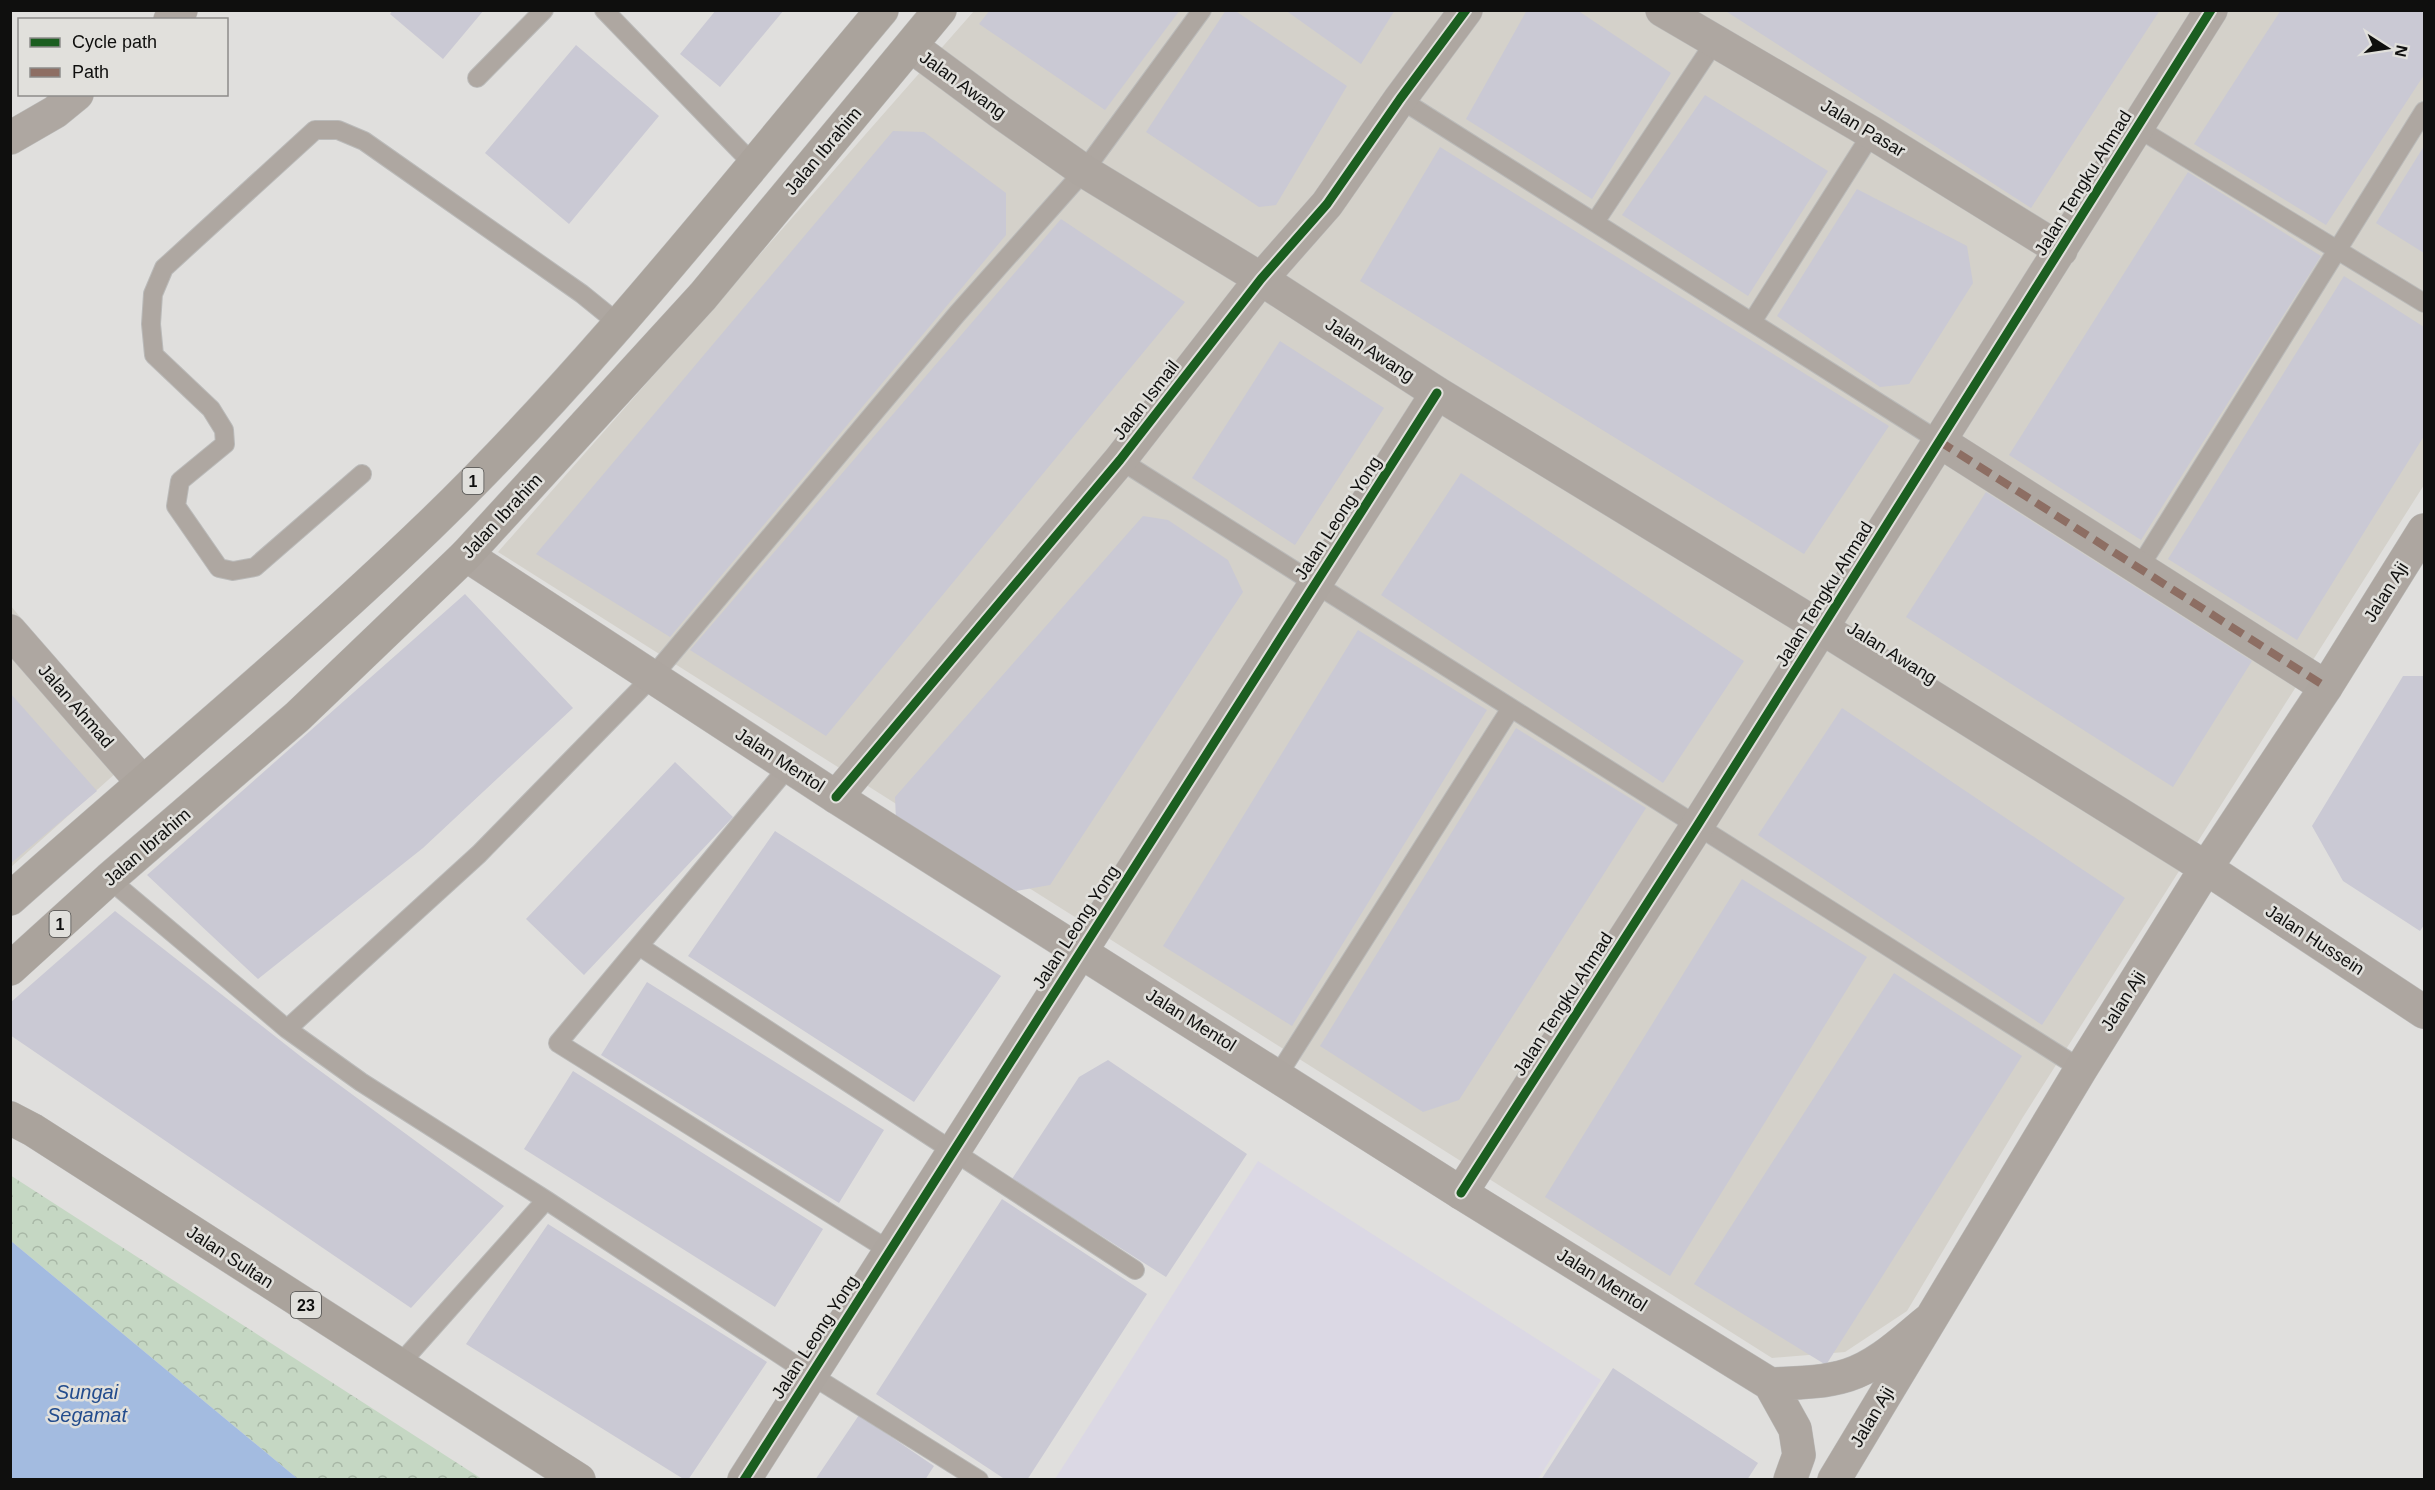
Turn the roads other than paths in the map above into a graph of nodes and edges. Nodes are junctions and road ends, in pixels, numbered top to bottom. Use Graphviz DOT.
graph roads {
  1 [pos="544,10"];
  2 [pos="604,10"];
  3 [pos="882,10"];
  4 [pos="940,10"];
  5 [pos="1202,10"];
  6 [pos="1466,10"];
  7 [pos="1662,10"];
  8 [pos="2211,10"];
  9 [pos="1716,40"];
  10 [pos="911,46"];
  11 [pos="477,78"];
  12 [pos="75,96"];
  13 [pos="1400,99"];
  14 [pos="2424,111"];
  15 [pos="2136,127"];
  16 [pos="1872,133"];
  17 [pos="10,138"];
  18 [pos="753,164"];
  19 [pos="1084,171"];
  20 [pos="1595,222"];
  21 [pos="2337,249"];
  22 [pos="2061,250"];
  23 [pos="1261,279"];
  24 [pos="2424,303"];
  25 [pos="1752,322"];
  26 [pos="619,324"];
  27 [pos="1437,393"];
  28 [pos="1939,441"];
  29 [pos="1120,460"];
  30 [pos="362,474"];
  31 [pos="2424,530"];
  32 [pos="466,555"];
  33 [pos="2139,568"];
  34 [pos="1315,584"];
  35 [pos="1822,628"];
  36 [pos="10,631"];
  37 [pos="653,676"];
  38 [pos="2326,687"];
  39 [pos="1511,708"];
  40 [pos="789,766"];
  41 [pos="142,782"];
  42 [pos="836,797"];
  43 [pos="1697,826"];
  44 [pos="2206,868"];
  45 [pos="110,879"];
  46 [pos="10,899"];
  47 [pos="639,946"];
  48 [pos="1081,951"];
  49 [pos="10,969"];
  50 [pos="2424,1012"];
  51 [pos="287,1029"];
  52 [pos="2081,1069"];
  53 [pos="1278,1075"];
  54 [pos="10,1102"];
  55 [pos="22,1124"];
  56 [pos="954,1150"];
  57 [pos="1461,1193"];
  58 [pos="546,1200"];
  59 [pos="890,1251"];
  60 [pos="1135,1270"];
  61 [pos="1929,1320"];
  62 [pos="399,1365"];
  63 [pos="811,1375"];
  64 [pos="1770,1384"];
  65 [pos="579,1479"];
  66 [pos="744,1479"];
  67 [pos="980,1479"];
  68 [pos="1790,1479"];
  69 [pos="1834,1479"];
  1 -- 11 [label="lane"];
  2 -- 18 [label="lane"];
  3 -- 18 [label="highway, 1"];
  4 -- 10 [label="highway, Jalan Ibrahim / 1"];
  5 -- 19 [label="lane"];
  6 -- 13 [label="street, Jalan Ismail"];
  7 -- 9 [label="street, Jalan Pasar"];
  8 -- 15 [label="street, Jalan Tengku Ahmad"];
  9 -- 16 [label="street, Jalan Pasar"];
  9 -- 20 [label="lane"];
  10 -- 19 [label="main road, Jalan Awang"];
  10 -- 32 [label="highway, Jalan Ibrahim / 1"];
  12 -- 17 [label="street"];
  13 -- 20 [label="lane"];
  13 -- 23 [label="street, Jalan Ismail"];
  14 -- 21 [label="lane"];
  15 -- 21 [label="lane"];
  15 -- 22 [label="street, Jalan Tengku Ahmad"];
  16 -- 22 [label="street, Jalan Pasar"];
  16 -- 25 [label="lane"];
  18 -- 26 [label="highway, 1"];
  19 -- 23 [label="main road, Jalan Awang"];
  19 -- 37 [label="lane"];
  20 -- 25 [label="lane"];
  21 -- 24 [label="lane"];
  21 -- 33 [label="lane"];
  22 -- 28 [label="street, Jalan Tengku Ahmad"];
  23 -- 27 [label="main road, Jalan Awang"];
  23 -- 29 [label="street, Jalan Ismail"];
  25 -- 28 [label="lane"];
  26 -- 30 [label="lane"];
  26 -- 41 [label="highway, 1"];
  27 -- 34 [label="main road, Jalan Leong Yong"];
  27 -- 35 [label="main road, Jalan Awang"];
  28 -- 33 [label="street"];
  28 -- 35 [label="street, Jalan Tengku Ahmad"];
  29 -- 34 [label="lane"];
  29 -- 42 [label="street, Jalan Ismail"];
  31 -- 38 [label="main road, Jalan Aji"];
  32 -- 37 [label="main road, Jalan Mentol"];
  32 -- 45 [label="highway, Jalan Ibrahim / 1"];
  33 -- 38 [label="street"];
  34 -- 39 [label="lane"];
  34 -- 48 [label="main road, Jalan Leong Yong"];
  35 -- 43 [label="street, Jalan Tengku Ahmad"];
  35 -- 44 [label="main road, Jalan Awang"];
  36 -- 41 [label="street, Jalan Ahmad"];
  37 -- 40 [label="main road, Jalan Mentol"];
  37 -- 51 [label="lane"];
  38 -- 44 [label="main road, Jalan Aji"];
  39 -- 43 [label="lane"];
  39 -- 53 [label="lane"];
  40 -- 42 [label="main road, Jalan Mentol"];
  40 -- 47 [label="lane"];
  41 -- 46 [label="highway, 1"];
  42 -- 48 [label="main road, Jalan Mentol"];
  43 -- 52 [label="lane"];
  43 -- 57 [label="street, Jalan Tengku Ahmad"];
  44 -- 50 [label="main road, Jalan Hussein"];
  44 -- 52 [label="main road, Jalan Aji"];
  45 -- 49 [label="highway, Jalan Ibrahim / 1"];
  45 -- 51 [label="lane"];
  47 -- 56 [label="lane"];
  47 -- 59 [label="lane"];
  48 -- 53 [label="main road, Jalan Mentol"];
  48 -- 56 [label="main road, Jalan Leong Yong"];
  51 -- 58 [label="lane"];
  52 -- 61 [label="main road, Jalan Aji"];
  53 -- 57 [label="main road, Jalan Mentol"];
  54 -- 55 [label="highway, Jalan Sultan / 23"];
  55 -- 62 [label="highway, Jalan Sultan / 23"];
  56 -- 59 [label="main road, Jalan Leong Yong"];
  56 -- 60 [label="lane"];
  57 -- 64 [label="main road, Jalan Mentol"];
  58 -- 62 [label="lane"];
  58 -- 63 [label="lane"];
  59 -- 63 [label="main road, Jalan Leong Yong"];
  61 -- 64 [label="main road"];
  61 -- 69 [label="main road, Jalan Aji"];
  62 -- 65 [label="highway, Jalan Sultan / 23"];
  63 -- 66 [label="main road, Jalan Leong Yong"];
  63 -- 67 [label="lane"];
  64 -- 68 [label="main road"];
}
